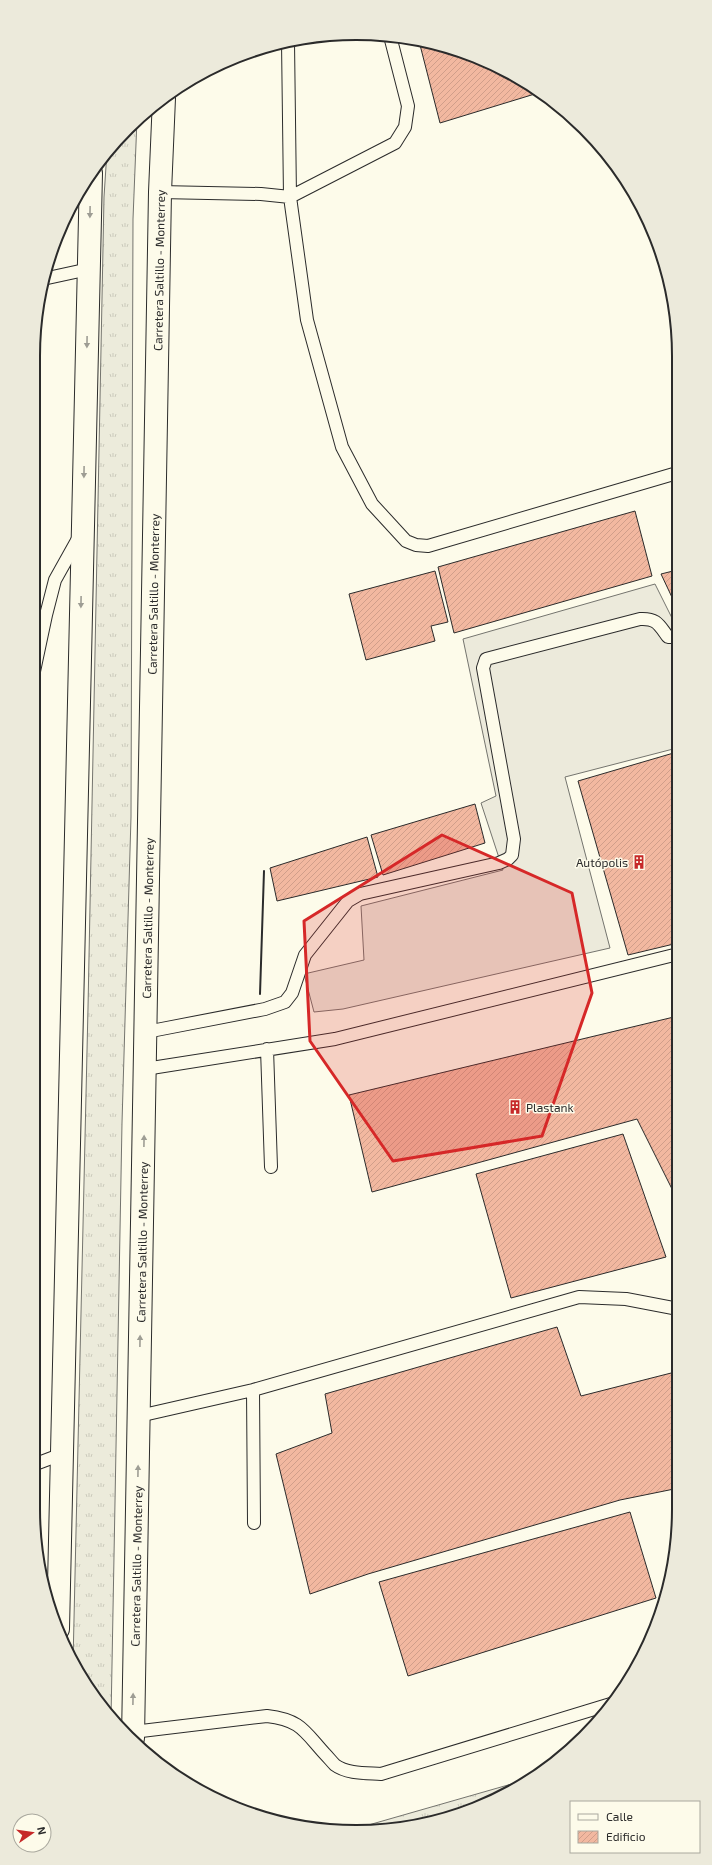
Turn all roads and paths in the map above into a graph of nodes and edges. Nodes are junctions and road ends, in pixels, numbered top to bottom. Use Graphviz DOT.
graph roads {
  1 [pos="392,42"];
  2 [pos="288,47"];
  3 [pos="164,105"];
  4 [pos="91,184"];
  5 [pos="160,192"];
  6 [pos="290,197"];
  7 [pos="89,269"];
  8 [pos="50,277"];
  9 [pos="672,474"];
  10 [pos="83,529"];
  11 [pos="672,637"];
  12 [pos="40,643"];
  13 [pos="672,955"];
  14 [pos="146,1032"];
  15 [pos="267,1049"];
  16 [pos="145,1069"];
  17 [pos="271,1167"];
  18 [pos="672,1308"];
  19 [pos="253,1390"];
  20 [pos="139,1416"];
  21 [pos="62,1454"];
  22 [pos="40,1462"];
  23 [pos="254,1523"];
  24 [pos="53,1595"];
  25 [pos="603,1706"];
  26 [pos="133,1732"];
  27 [pos="136,1735"];
  1 -- 6 [label="lane"];
  2 -- 6 [label="lane"];
  3 -- 5 [label="main road, Carretera Saltillo - Monterrey"];
  4 -- 7 [label="main road, one-way"];
  5 -- 6 [label="lane"];
  5 -- 14 [label="main road, Carretera Saltillo - Monterrey"];
  6 -- 9 [label="lane"];
  7 -- 8 [label="lane"];
  7 -- 10 [label="main road, one-way"];
  10 -- 12 [label="lane"];
  10 -- 21 [label="main road, one-way"];
  11 -- 14 [label="lane"];
  13 -- 15 [label="lane"];
  14 -- 16 [label="main road, Carretera Saltillo - Monterrey"];
  15 -- 16 [label="lane"];
  15 -- 17 [label="lane"];
  20 -- 16 [label="main road, Carretera Saltillo - Monterrey, one-way"];
  18 -- 19 [label="lane"];
  19 -- 20 [label="lane"];
  19 -- 23 [label="lane"];
  26 -- 20 [label="main road, Carretera Saltillo - Monterrey, one-way"];
  21 -- 22 [label="lane"];
  21 -- 24 [label="main road"];
  25 -- 27 [label="lane"];
}
